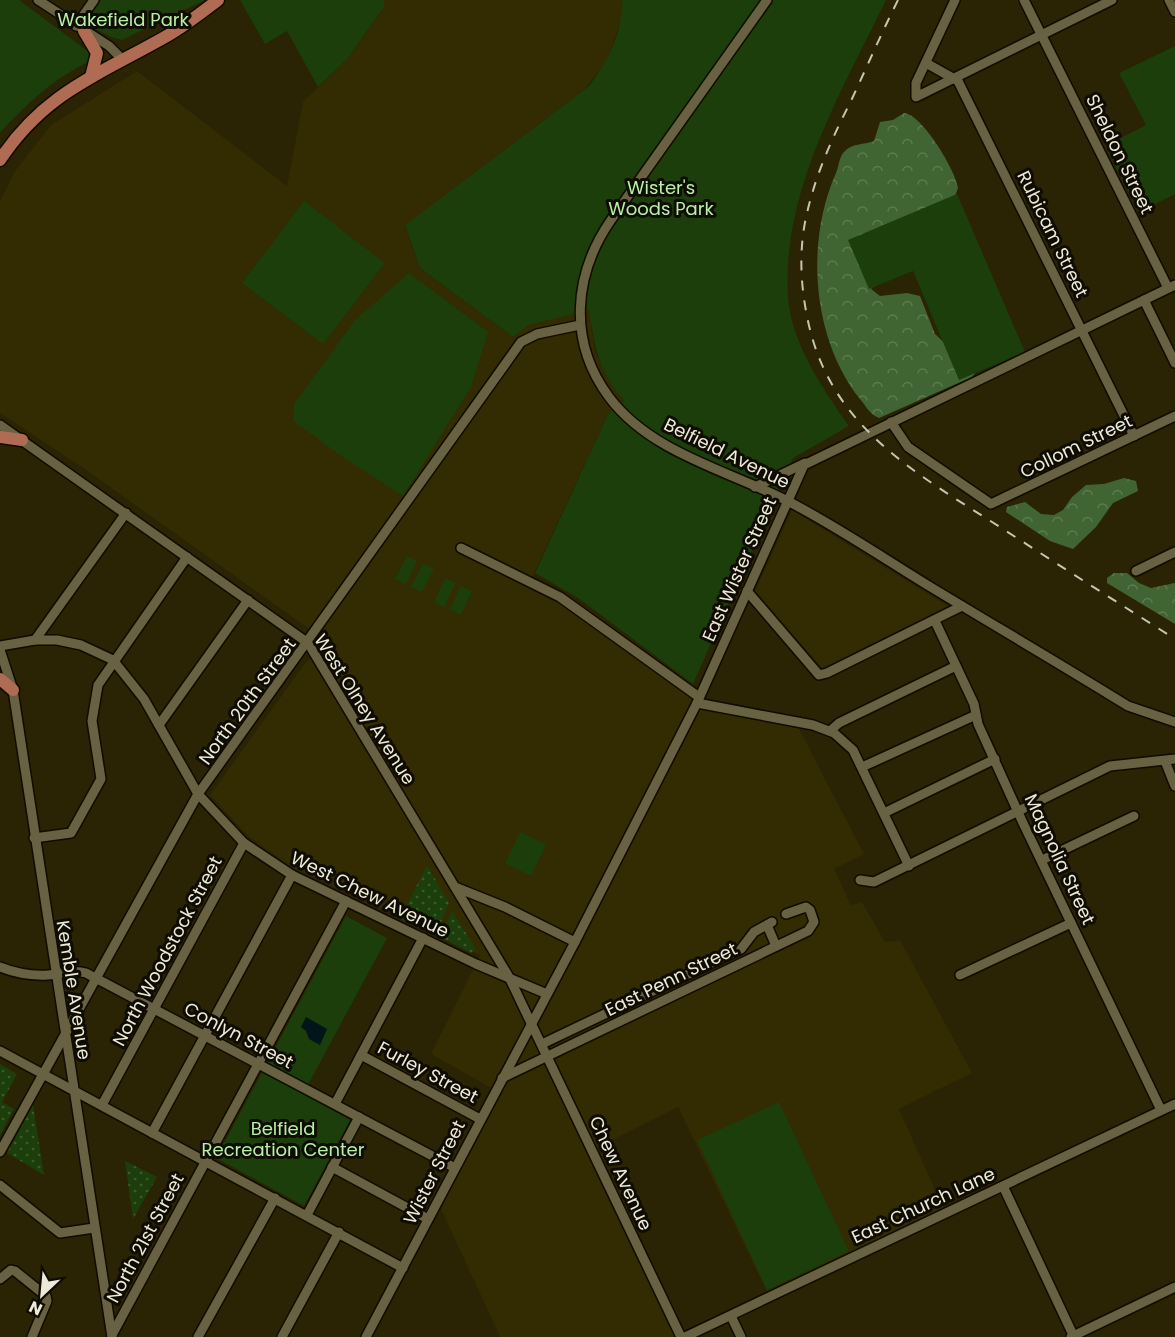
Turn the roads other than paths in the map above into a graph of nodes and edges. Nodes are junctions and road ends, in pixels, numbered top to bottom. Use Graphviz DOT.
graph roads {
  1 [pos="38,0"];
  2 [pos="94,0"];
  3 [pos="218,0"];
  4 [pos="767,0"];
  5 [pos="955,0"];
  6 [pos="1024,0"];
  7 [pos="1112,0"];
  8 [pos="1169,0"];
  9 [pos="1175,12"];
  10 [pos="80,29"];
  11 [pos="1041,35"];
  12 [pos="122,59"];
  13 [pos="926,63"];
  14 [pos="91,77"];
  15 [pos="955,78"];
  16 [pos="0,160"];
  17 [pos="1172,287"];
  18 [pos="1144,300"];
  19 [pos="580,325"];
  20 [pos="1082,330"];
  21 [pos="1175,363"];
  22 [pos="1174,418"];
  23 [pos="891,422"];
  24 [pos="0,425"];
  25 [pos="1134,435"];
  26 [pos="0,437"];
  27 [pos="22,440"];
  28 [pos="807,462"];
  29 [pos="755,486"];
  30 [pos="788,501"];
  31 [pos="126,513"];
  32 [pos="461,548"];
  33 [pos="1175,552"];
  34 [pos="187,557"];
  35 [pos="1136,571"];
  36 [pos="747,591"];
  37 [pos="248,600"];
  38 [pos="962,606"];
  39 [pos="935,621"];
  40 [pos="35,640"];
  41 [pos="308,643"];
  42 [pos="0,648"];
  43 [pos="113,660"];
  44 [pos="956,666"];
  45 [pos="0,680"];
  46 [pos="13,690"];
  47 [pos="698,700"];
  48 [pos="976,715"];
  49 [pos="1175,722"];
  50 [pos="159,725"];
  51 [pos="830,731"];
  52 [pos="995,759"];
  53 [pos="1170,760"];
  54 [pos="862,767"];
  55 [pos="1175,786"];
  56 [pos="198,794"];
  57 [pos="1019,812"];
  58 [pos="884,813"];
  59 [pos="1134,816"];
  60 [pos="34,838"];
  61 [pos="244,843"];
  62 [pos="1042,860"];
  63 [pos="909,866"];
  64 [pos="292,875"];
  65 [pos="860,880"];
  66 [pos="455,887"];
  67 [pos="346,902"];
  68 [pos="786,914"];
  69 [pos="1071,923"];
  70 [pos="423,938"];
  71 [pos="575,942"];
  72 [pos="776,946"];
  73 [pos="0,967"];
  74 [pos="55,974"];
  75 [pos="960,975"];
  76 [pos="509,977"];
  77 [pos="96,978"];
  78 [pos="547,994"];
  79 [pos="154,1009"];
  80 [pos="532,1022"];
  81 [pos="65,1035"];
  82 [pos="205,1036"];
  83 [pos="542,1044"];
  84 [pos="0,1051"];
  85 [pos="361,1055"];
  86 [pos="548,1057"];
  87 [pos="258,1064"];
  88 [pos="43,1074"];
  89 [pos="502,1078"];
  90 [pos="73,1090"];
  91 [pos="335,1104"];
  92 [pos="1175,1104"];
  93 [pos="102,1106"];
  94 [pos="1161,1110"];
  95 [pos="358,1117"];
  96 [pos="480,1119"];
  97 [pos="152,1133"];
  98 [pos="0,1152"];
  99 [pos="205,1161"];
  100 [pos="332,1167"];
  101 [pos="454,1168"];
  102 [pos="0,1185"];
  103 [pos="1003,1186"];
  104 [pos="275,1198"];
  105 [pos="307,1215"];
  106 [pos="428,1219"];
  107 [pos="94,1228"];
  108 [pos="339,1232"];
  109 [pos="403,1268"];
  110 [pos="0,1279"];
  111 [pos="1175,1287"];
  112 [pos="731,1316"];
  113 [pos="112,1336"];
  114 [pos="1073,1336"];
  115 [pos="32,1337"];
  116 [pos="198,1337"];
  117 [pos="282,1337"];
  118 [pos="366,1337"];
  119 [pos="683,1337"];
  120 [pos="741,1337"];
  1 -- 10 [label="street"];
  2 -- 10 [label="street"];
  3 -- 12 [label="main road"];
  4 -- 19 [label="street, Belfield Avenue"];
  5 -- 13 [label="street"];
  6 -- 11 [label="street, Sheldon Street"];
  7 -- 11 [label="street"];
  8 -- 9 [label="street"];
  10 -- 12 [label="street"];
  10 -- 14 [label="main road"];
  11 -- 15 [label="street"];
  11 -- 17 [label="street, Sheldon Street"];
  12 -- 14 [label="main road"];
  13 -- 15 [label="street"];
  13 -- 15 [label="street"];
  14 -- 16 [label="main road"];
  15 -- 20 [label="street, Rubicam Street"];
  17 -- 18 [label="street"];
  18 -- 20 [label="street"];
  18 -- 21 [label="street"];
  19 -- 29 [label="street, Belfield Avenue"];
  19 -- 41 [label="street, North 20th Street"];
  20 -- 23 [label="street"];
  20 -- 25 [label="street, Rubicam Street"];
  22 -- 25 [label="street, Collom Street"];
  23 -- 25 [label="street, Collom Street"];
  23 -- 28 [label="street"];
  24 -- 27 [label="street, West Olney Avenue"];
  26 -- 27 [label="main road"];
  27 -- 31 [label="street, West Olney Avenue"];
  28 -- 29 [label="street"];
  28 -- 30 [label="street, East Wister Street"];
  29 -- 30 [label="street, Belfield Avenue"];
  30 -- 36 [label="street, East Wister Street"];
  30 -- 38 [label="street, Belfield Avenue"];
  31 -- 34 [label="street, West Olney Avenue"];
  31 -- 40 [label="street"];
  32 -- 47 [label="street"];
  33 -- 35 [label="street"];
  34 -- 37 [label="street, West Olney Avenue"];
  34 -- 43 [label="street"];
  36 -- 39 [label="street"];
  36 -- 47 [label="street, East Wister Street"];
  37 -- 41 [label="street, West Olney Avenue"];
  37 -- 50 [label="street"];
  38 -- 39 [label="street"];
  38 -- 49 [label="street, Belfield Avenue"];
  39 -- 44 [label="street, Magnolia Street"];
  40 -- 42 [label="street"];
  40 -- 43 [label="street"];
  41 -- 56 [label="street, North 20th Street"];
  41 -- 66 [label="street, West Olney Avenue"];
  42 -- 46 [label="street, Kemble Avenue"];
  43 -- 50 [label="street, West Chew Avenue"];
  43 -- 60 [label="street"];
  44 -- 48 [label="street, Magnolia Street"];
  44 -- 51 [label="street"];
  45 -- 46 [label="main road"];
  46 -- 60 [label="street, Kemble Avenue"];
  47 -- 51 [label="street"];
  47 -- 71 [label="street, East Wister Street"];
  48 -- 52 [label="street, Magnolia Street"];
  48 -- 54 [label="street"];
  50 -- 56 [label="street, West Chew Avenue"];
  51 -- 54 [label="street"];
  52 -- 57 [label="street, Magnolia Street"];
  52 -- 58 [label="street"];
  53 -- 55 [label="street"];
  53 -- 57 [label="street"];
  54 -- 58 [label="street"];
  56 -- 61 [label="street, West Chew Avenue"];
  56 -- 77 [label="street, North 20th Street"];
  57 -- 62 [label="street, Magnolia Street"];
  57 -- 63 [label="street"];
  58 -- 63 [label="street"];
  59 -- 62 [label="street"];
  60 -- 74 [label="street, Kemble Avenue"];
  61 -- 64 [label="street, West Chew Avenue"];
  61 -- 79 [label="street, North Woodstock Street"];
  62 -- 69 [label="street, Magnolia Street"];
  63 -- 65 [label="street"];
  64 -- 67 [label="street, West Chew Avenue"];
  64 -- 82 [label="street"];
  66 -- 71 [label="street"];
  66 -- 76 [label="street, West Olney Avenue"];
  67 -- 70 [label="street, West Chew Avenue"];
  67 -- 87 [label="street, North 21st Street"];
  68 -- 72 [label="street, East Penn Street"];
  69 -- 75 [label="street"];
  69 -- 94 [label="street, Magnolia Street"];
  70 -- 76 [label="street, West Chew Avenue"];
  70 -- 85 [label="street"];
  71 -- 78 [label="street, East Wister Street"];
  72 -- 83 [label="street, East Penn Street"];
  72 -- 86 [label="street, East Penn Street"];
  73 -- 74 [label="street, Conlyn Street"];
  74 -- 77 [label="street, Conlyn Street"];
  74 -- 81 [label="street, Kemble Avenue"];
  76 -- 78 [label="street, West Chew Avenue"];
  76 -- 80 [label="street, West Olney Avenue"];
  77 -- 79 [label="street, Conlyn Street"];
  77 -- 81 [label="street, North 20th Street"];
  78 -- 80 [label="street, East Wister Street"];
  79 -- 82 [label="street, Conlyn Street"];
  79 -- 93 [label="street, North Woodstock Street"];
  80 -- 83 [label="street, Chew Avenue"];
  80 -- 89 [label="street, Wister Street"];
  81 -- 88 [label="street, North 20th Street"];
  81 -- 90 [label="street, Kemble Avenue"];
  82 -- 87 [label="street, Conlyn Street"];
  82 -- 97 [label="street"];
  83 -- 86 [label="street, Chew Avenue"];
  84 -- 88 [label="street"];
  85 -- 91 [label="street"];
  85 -- 96 [label="street, Furley Street"];
  86 -- 89 [label="street, East Penn Street"];
  86 -- 119 [label="street, Chew Avenue"];
  87 -- 91 [label="street, Conlyn Street"];
  87 -- 99 [label="street, North 21st Street"];
  88 -- 90 [label="street"];
  88 -- 98 [label="street, North 20th Street"];
  89 -- 96 [label="street, Wister Street"];
  90 -- 93 [label="street"];
  90 -- 107 [label="street, Kemble Avenue"];
  91 -- 95 [label="street, Conlyn Street"];
  92 -- 94 [label="street, East Church Lane"];
  93 -- 97 [label="street"];
  94 -- 103 [label="street, East Church Lane"];
  95 -- 100 [label="street"];
  95 -- 101 [label="street, Conlyn Street"];
  96 -- 101 [label="street, Wister Street"];
  97 -- 99 [label="street"];
  99 -- 104 [label="street"];
  99 -- 113 [label="street, North 21st Street"];
  100 -- 105 [label="street"];
  100 -- 106 [label="street"];
  101 -- 106 [label="street, Wister Street"];
  102 -- 107 [label="street"];
  103 -- 112 [label="street, East Church Lane"];
  103 -- 114 [label="street"];
  104 -- 105 [label="street"];
  104 -- 116 [label="street"];
  105 -- 108 [label="street"];
  106 -- 109 [label="street, Wister Street"];
  107 -- 113 [label="street, Kemble Avenue"];
  108 -- 109 [label="street"];
  108 -- 117 [label="street"];
  109 -- 118 [label="street, Wister Street"];
  110 -- 115 [label="street"];
  111 -- 114 [label="street"];
  112 -- 119 [label="street, East Church Lane"];
  112 -- 120 [label="street"];
}
